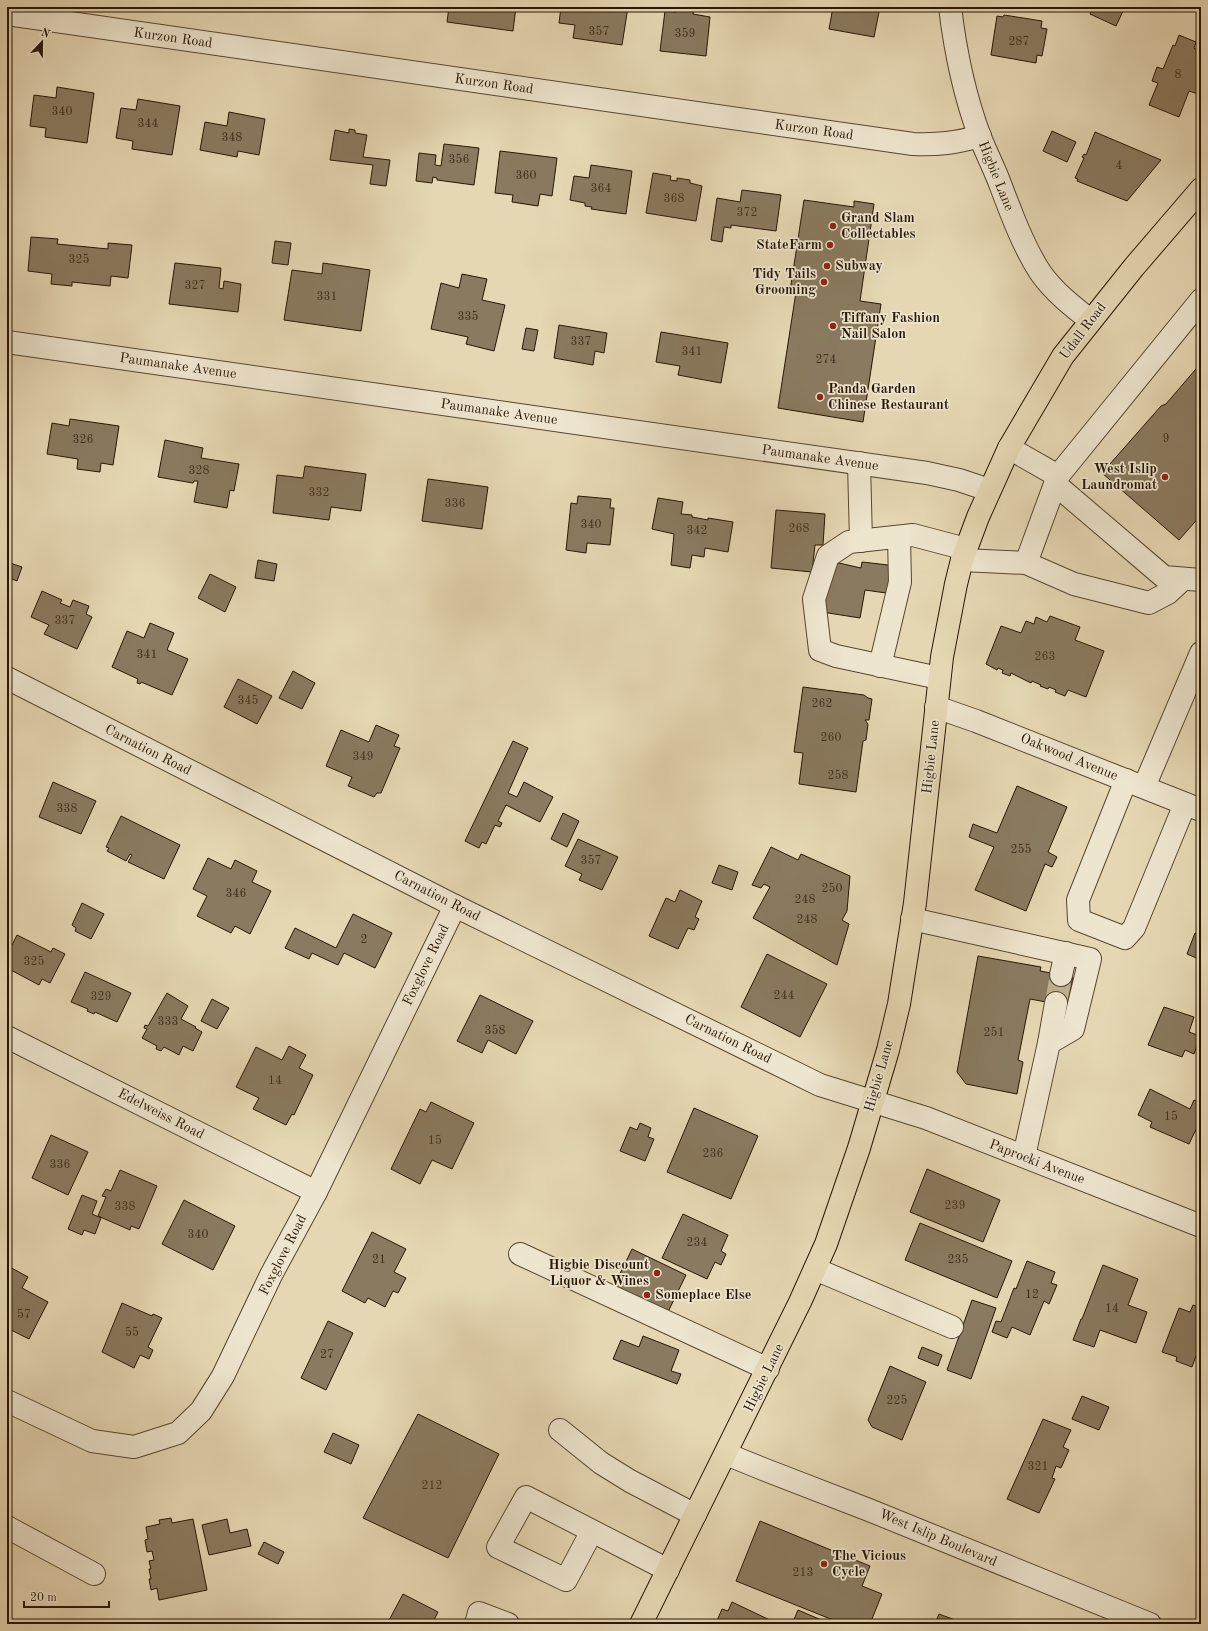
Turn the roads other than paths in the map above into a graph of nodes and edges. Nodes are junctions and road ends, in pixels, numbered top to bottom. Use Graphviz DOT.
graph roads {
  1 [pos="950,7"];
  2 [pos="7,14"];
  3 [pos="980,136"];
  4 [pos="1201,189"];
  5 [pos="1201,300"];
  6 [pos="1090,320"];
  7 [pos="7,342"];
  8 [pos="1009,448"];
  9 [pos="860,463"];
  10 [pos="1056,480"];
  11 [pos="989,490"];
  12 [pos="899,537"];
  13 [pos="861,541"];
  14 [pos="964,554"];
  15 [pos="1026,563"];
  16 [pos="1192,580"];
  17 [pos="1201,653"];
  18 [pos="880,666"];
  19 [pos="7,678"];
  20 [pos="939,678"];
  21 [pos="936,707"];
  22 [pos="1135,784"];
  23 [pos="1193,807"];
  24 [pos="455,906"];
  25 [pos="912,919"];
  26 [pos="1066,953"];
  27 [pos="1061,975"];
  28 [pos="1056,1003"];
  29 [pos="7,1037"];
  30 [pos="1049,1043"];
  31 [pos="872,1101"];
  32 [pos="1024,1156"];
  33 [pos="316,1192"];
  34 [pos="1201,1226"];
  35 [pos="520,1254"];
  36 [pos="815,1269"];
  37 [pos="952,1327"];
  38 [pos="768,1369"];
  39 [pos="7,1401"];
  40 [pos="560,1430"];
  41 [pos="726,1454"];
  42 [pos="695,1515"];
  43 [pos="7,1527"];
  44 [pos="592,1531"];
  45 [pos="668,1570"];
  46 [pos="94,1574"];
  47 [pos="476,1624"];
  48 [pos="508,1624"];
  49 [pos="640,1624"];
  50 [pos="1150,1624"];
  1 -- 3 [label="street, Higbie Lane"];
  2 -- 3 [label="street, Kurzon Road"];
  3 -- 6 [label="street, Higbie Lane"];
  4 -- 6 [label="main road, Udall Road"];
  5 -- 10 [label="street"];
  6 -- 8 [label="main road, Udall Road"];
  7 -- 9 [label="street, Paumanake Avenue"];
  8 -- 10 [label="street"];
  8 -- 11 [label="main road, Udall Road"];
  9 -- 11 [label="street, Paumanake Avenue"];
  9 -- 13 [label="street"];
  10 -- 15 [label="street"];
  10 -- 16 [label="street"];
  11 -- 14 [label="main road, Higbie Lane"];
  12 -- 13 [label="street"];
  12 -- 14 [label="street"];
  12 -- 18 [label="street"];
  13 -- 18 [label="street"];
  14 -- 15 [label="street"];
  14 -- 20 [label="main road, Higbie Lane"];
  15 -- 16 [label="street"];
  17 -- 22 [label="street"];
  18 -- 20 [label="street"];
  19 -- 24 [label="street, Carnation Road"];
  20 -- 21 [label="main road, Higbie Lane"];
  21 -- 22 [label="street, Oakwood Avenue"];
  21 -- 25 [label="main road, Higbie Lane"];
  22 -- 23 [label="street, Oakwood Avenue"];
  22 -- 23 [label="street"];
  24 -- 31 [label="street, Carnation Road"];
  24 -- 33 [label="street, Foxglove Road"];
  25 -- 26 [label="street"];
  25 -- 31 [label="main road, Higbie Lane"];
  26 -- 27 [label="street"];
  26 -- 30 [label="street"];
  28 -- 30 [label="street"];
  29 -- 33 [label="street, Edelweiss Road"];
  30 -- 32 [label="street"];
  31 -- 32 [label="street, Paprocki Avenue"];
  31 -- 36 [label="main road, Higbie Lane"];
  32 -- 34 [label="street, Paprocki Avenue"];
  33 -- 39 [label="street, Foxglove Road"];
  35 -- 38 [label="street"];
  36 -- 37 [label="street"];
  36 -- 38 [label="main road, Higbie Lane"];
  38 -- 41 [label="main road, Higbie Lane"];
  40 -- 42 [label="street"];
  41 -- 42 [label="main road, Higbie Lane"];
  41 -- 50 [label="street, West Islip Boulevard"];
  42 -- 45 [label="main road, Higbie Lane"];
  43 -- 46 [label="street"];
  44 -- 45 [label="street"];
  45 -- 49 [label="main road, Higbie Lane"];
  47 -- 48 [label="street"];
}
